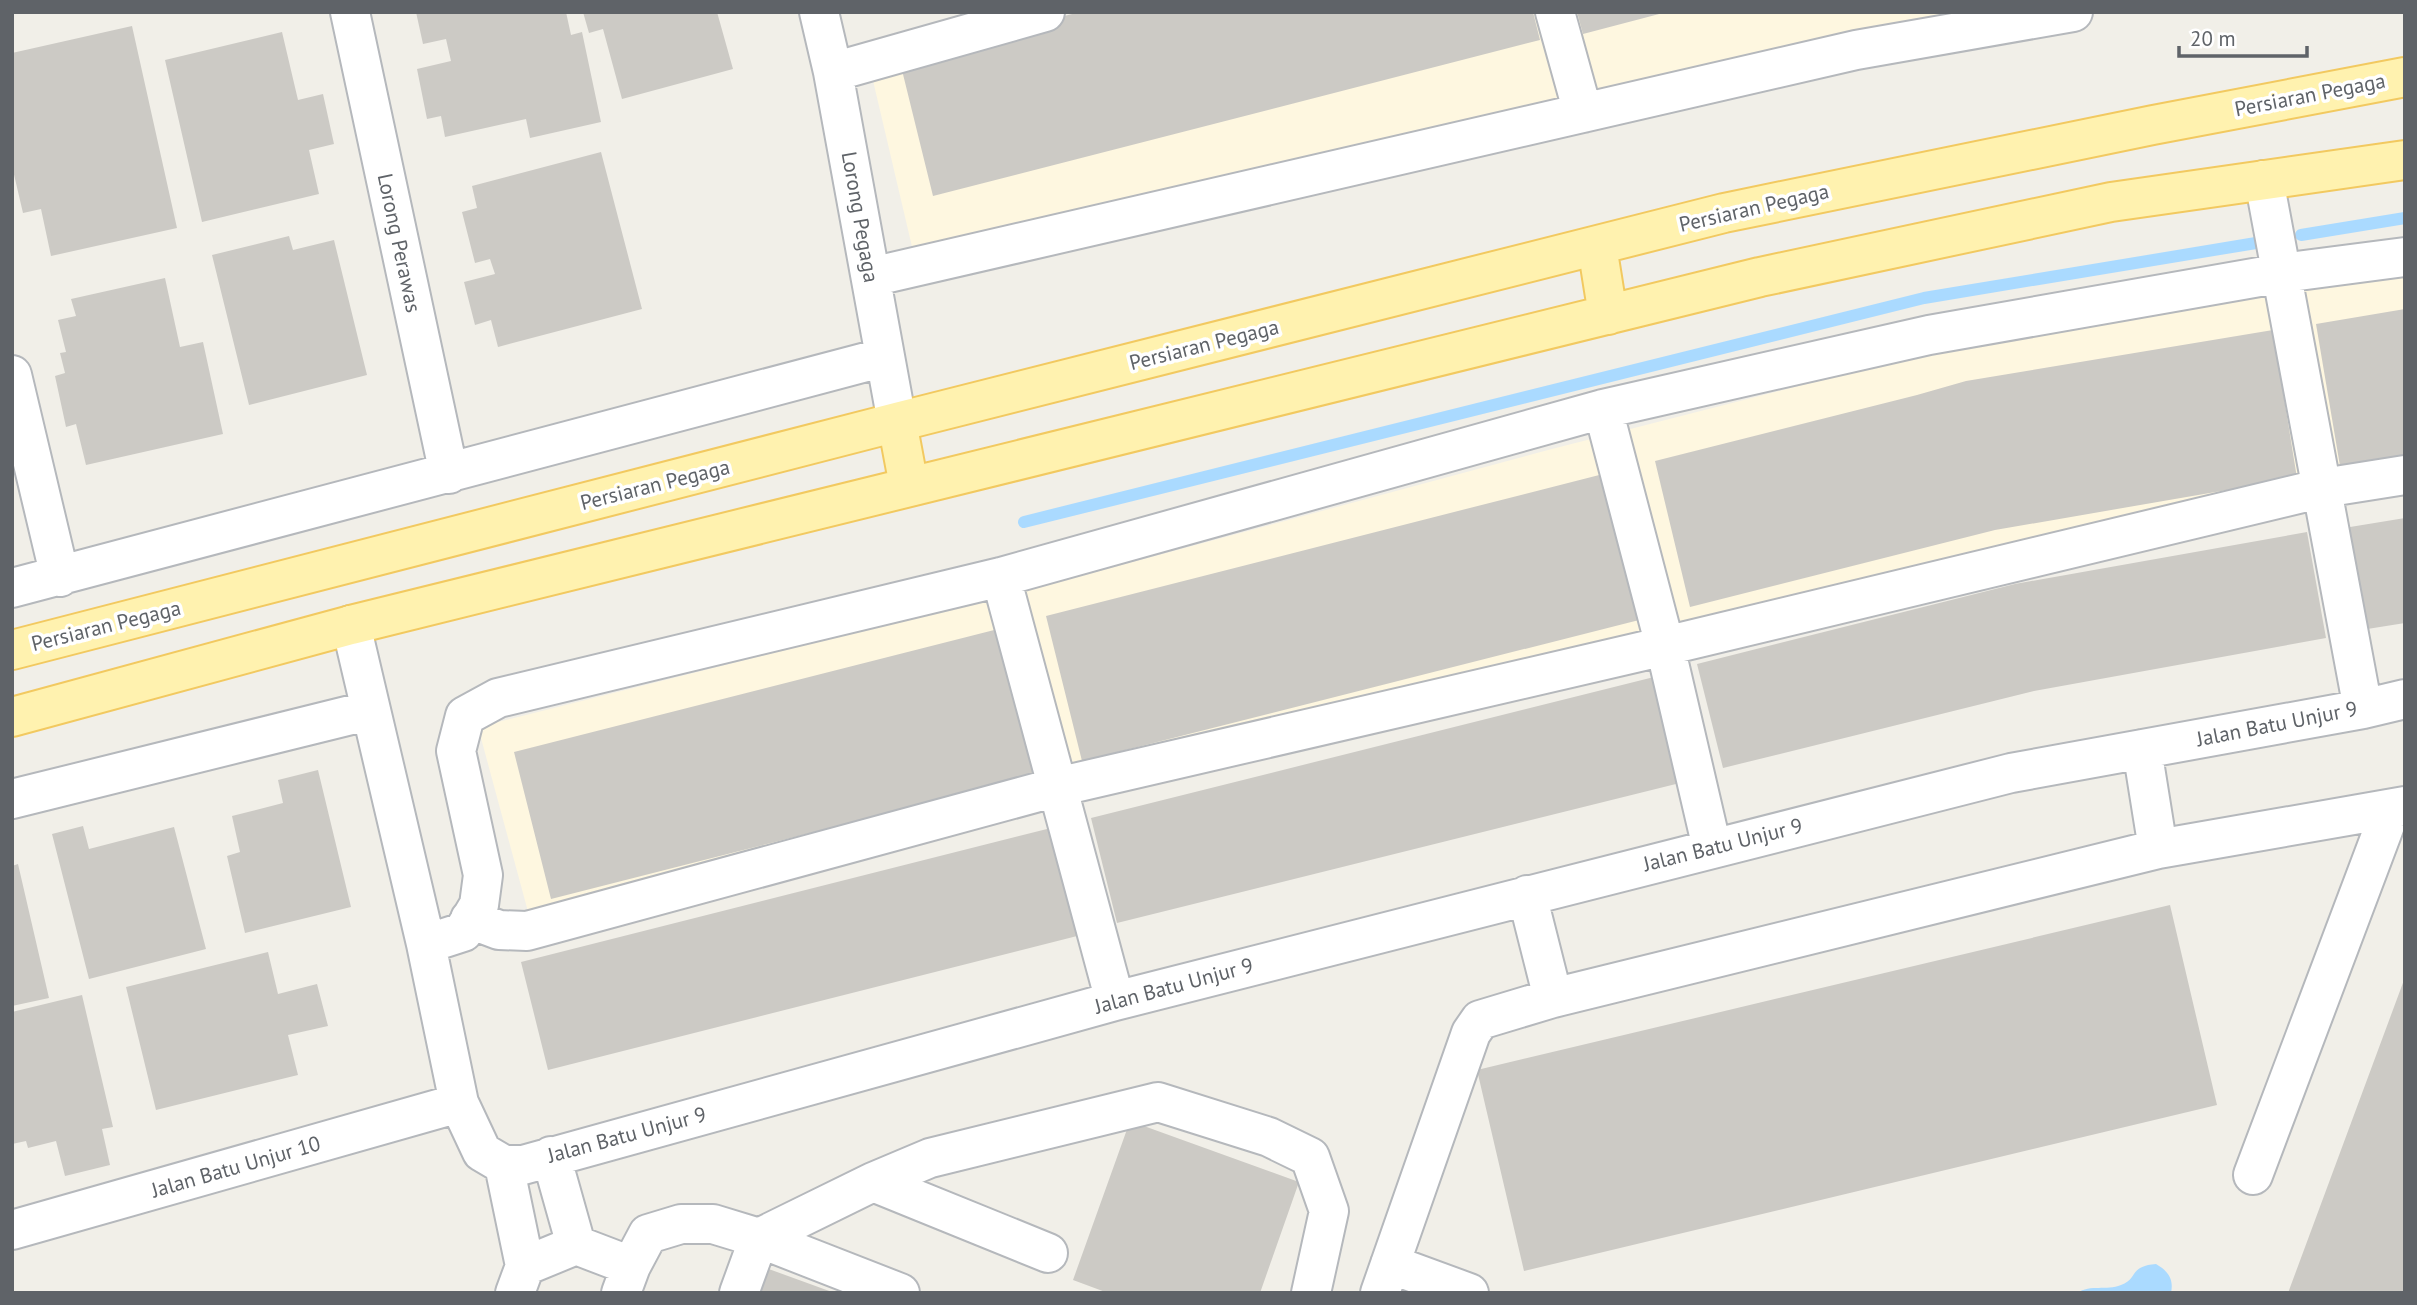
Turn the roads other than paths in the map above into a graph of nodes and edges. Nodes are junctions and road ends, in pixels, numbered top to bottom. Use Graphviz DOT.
graph roads {
  1 [pos="350,12"];
  2 [pos="819,12"];
  3 [pos="1045,12"];
  4 [pos="1555,12"];
  5 [pos="2073,12"];
  6 [pos="833,72"];
  7 [pos="2405,77"];
  8 [pos="1583,113"];
  9 [pos="2405,160"];
  10 [pos="2264,180"];
  11 [pos="1597,246"];
  12 [pos="2405,257"];
  13 [pos="2282,273"];
  14 [pos="871,277"];
  15 [pos="1608,315"];
  16 [pos="885,357"];
  17 [pos="12,375"];
  18 [pos="1603,409"];
  19 [pos="897,422"];
  20 [pos="449,474"];
  21 [pos="2405,475"];
  22 [pos="909,486"];
  23 [pos="2323,488"];
  24 [pos="60,577"];
  25 [pos="1001,577"];
  26 [pos="12,588"];
  27 [pos="351,625"];
  28 [pos="1665,646"];
  29 [pos="12,650"];
  30 [pos="2405,699"];
  31 [pos="2363,709"];
  32 [pos="371,710"];
  33 [pos="12,717"];
  34 [pos="2142,749"];
  35 [pos="1057,787"];
  36 [pos="12,799"];
  37 [pos="2398,808"];
  38 [pos="1712,848"];
  39 [pos="2158,849"];
  40 [pos="1527,895"];
  41 [pos="470,919"];
  42 [pos="426,944"];
  43 [pos="1553,998"];
  44 [pos="1115,1001"];
  45 [pos="459,1103"];
  46 [pos="551,1156"];
  47 [pos="504,1165"];
  48 [pos="2253,1175"];
  49 [pos="873,1182"];
  50 [pos="12,1230"];
  51 [pos="759,1238"];
  52 [pos="576,1245"];
  53 [pos="1048,1253"];
  54 [pos="1385,1278"];
  55 [pos="520,1279"];
  56 [pos="626,1280"];
  57 [pos="739,1293"];
  58 [pos="900,1293"];
  59 [pos="1311,1293"];
  60 [pos="1469,1293"];
  1 -- 20 [label="street, Lorong Perawas"];
  2 -- 6 [label="street, Lorong Pegaga"];
  3 -- 6 [label="street"];
  4 -- 8 [label="street"];
  5 -- 8 [label="street"];
  6 -- 14 [label="street, Lorong Pegaga"];
  7 -- 11 [label="main road, Persiaran Pegaga"];
  8 -- 14 [label="street"];
  9 -- 10 [label="main road"];
  10 -- 13 [label="street"];
  10 -- 15 [label="main road"];
  11 -- 15 [label="main road"];
  11 -- 19 [label="main road, Persiaran Pegaga"];
  12 -- 13 [label="street"];
  13 -- 18 [label="street"];
  13 -- 23 [label="street"];
  14 -- 16 [label="street, Lorong Pegaga"];
  15 -- 22 [label="main road"];
  16 -- 19 [label="street, Lorong Pegaga"];
  16 -- 20 [label="street"];
  17 -- 24 [label="street"];
  18 -- 25 [label="street"];
  18 -- 28 [label="street"];
  19 -- 22 [label="main road"];
  19 -- 29 [label="main road, Persiaran Pegaga"];
  20 -- 24 [label="street"];
  21 -- 23 [label="street"];
  22 -- 27 [label="main road"];
  23 -- 28 [label="street"];
  23 -- 31 [label="street"];
  24 -- 26 [label="street"];
  25 -- 35 [label="street"];
  25 -- 41 [label="street"];
  27 -- 32 [label="street"];
  27 -- 33 [label="main road"];
  28 -- 35 [label="street"];
  28 -- 38 [label="street"];
  30 -- 31 [label="street, Jalan Batu Unjur 9"];
  31 -- 34 [label="street, Jalan Batu Unjur 9"];
  32 -- 36 [label="street"];
  32 -- 42 [label="street"];
  34 -- 38 [label="street, Jalan Batu Unjur 9"];
  34 -- 39 [label="street"];
  35 -- 41 [label="street"];
  35 -- 44 [label="street"];
  37 -- 39 [label="street"];
  37 -- 48 [label="street"];
  38 -- 40 [label="street, Jalan Batu Unjur 9"];
  39 -- 43 [label="street"];
  40 -- 43 [label="street"];
  40 -- 44 [label="street, Jalan Batu Unjur 9"];
  41 -- 42 [label="street"];
  42 -- 45 [label="street"];
  43 -- 54 [label="street"];
  44 -- 46 [label="street, Jalan Batu Unjur 9"];
  45 -- 47 [label="street"];
  45 -- 50 [label="street, Jalan Batu Unjur 10"];
  46 -- 47 [label="street, Jalan Batu Unjur 9"];
  46 -- 52 [label="street"];
  47 -- 55 [label="street"];
  49 -- 51 [label="street"];
  49 -- 53 [label="street"];
  49 -- 59 [label="street"];
  51 -- 56 [label="street"];
  51 -- 57 [label="street"];
  51 -- 58 [label="street"];
  52 -- 55 [label="street"];
  52 -- 56 [label="street"];
  54 -- 60 [label="street"];
}
